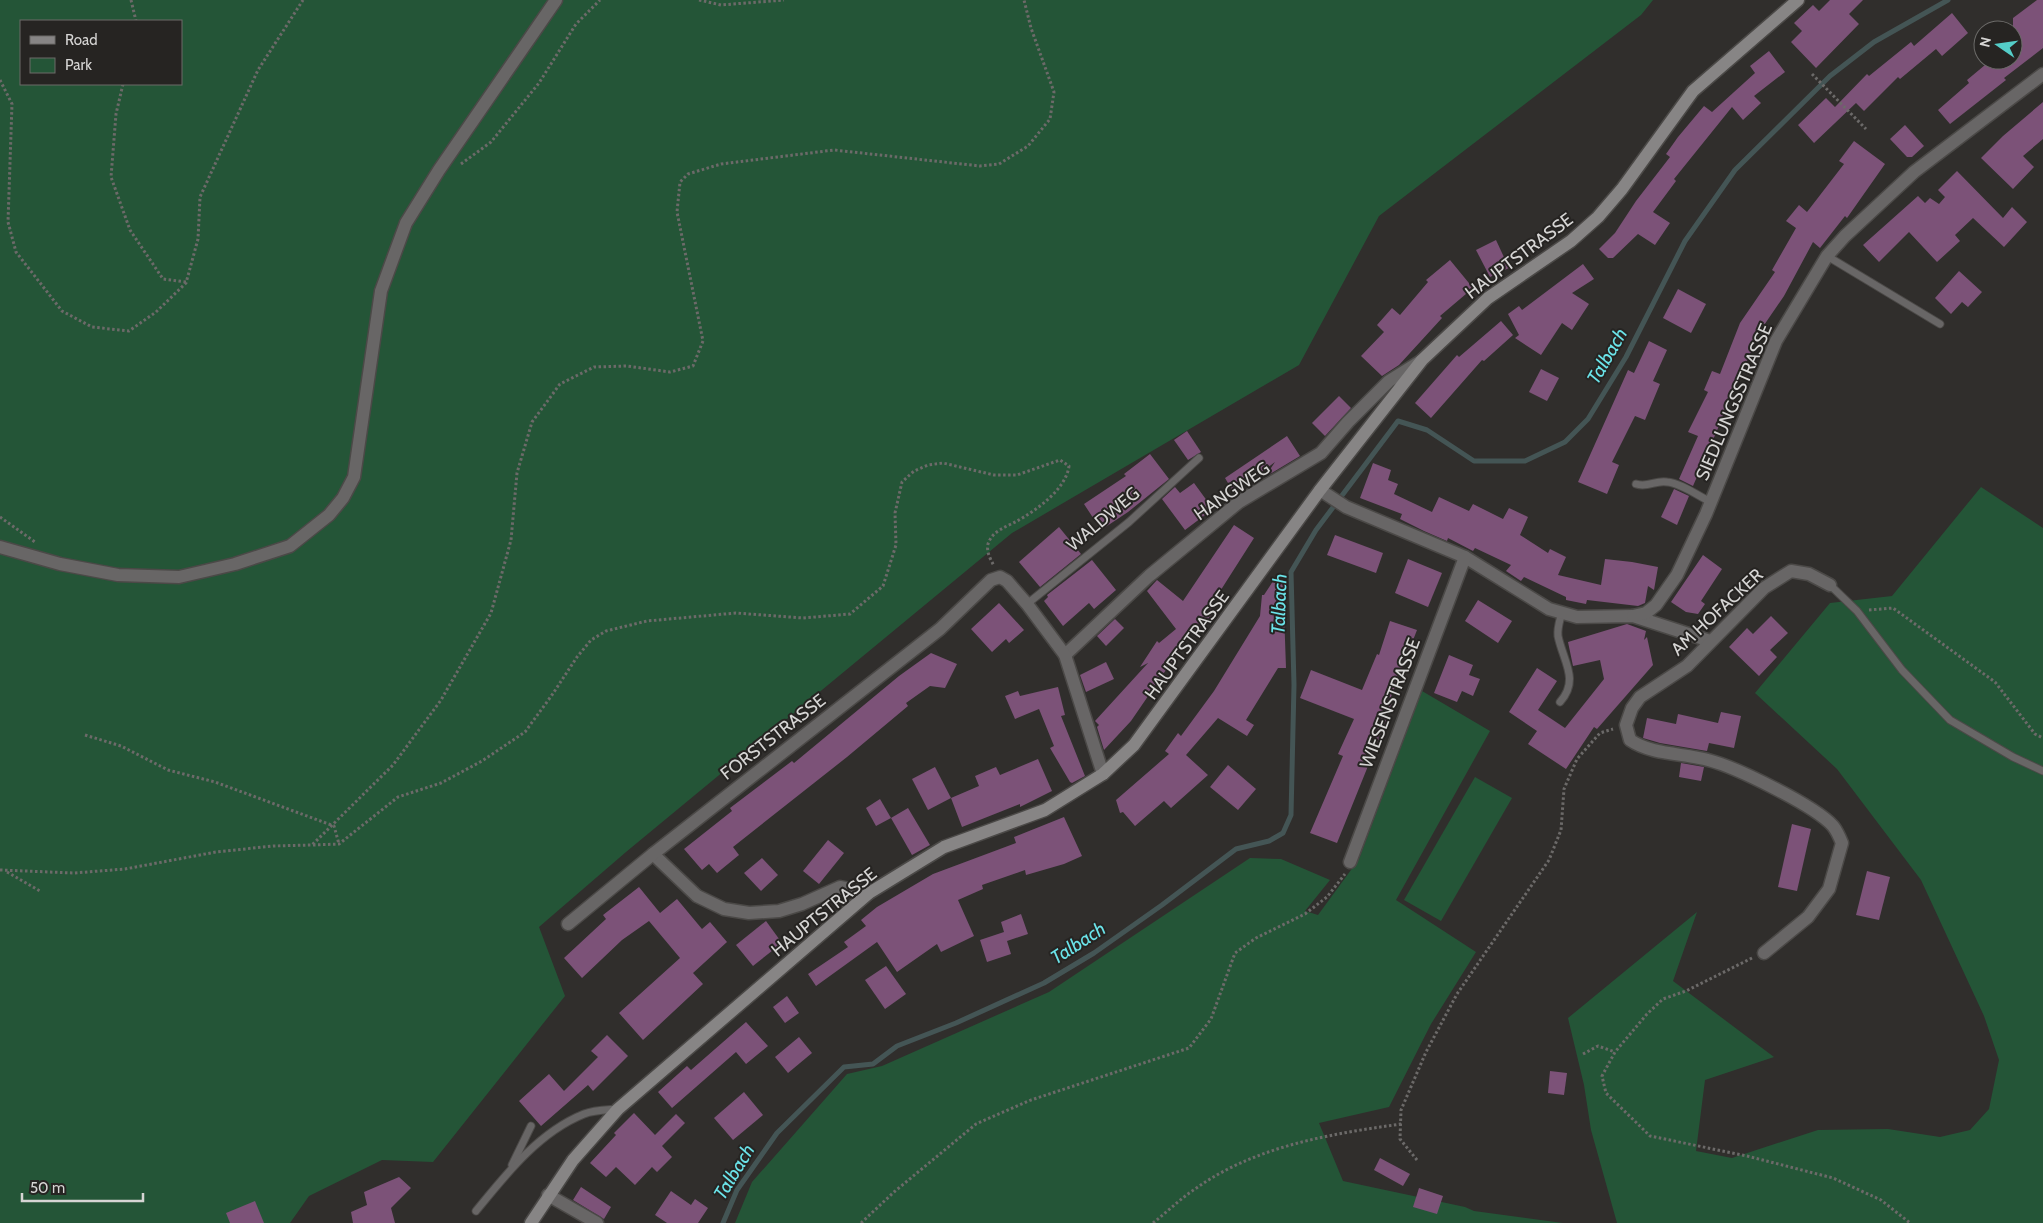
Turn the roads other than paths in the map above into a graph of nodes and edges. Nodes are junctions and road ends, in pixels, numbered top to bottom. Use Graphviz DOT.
graph roads {
  1 [pos="556,0"];
  2 [pos="1798,0"];
  3 [pos="2043,74"];
  4 [pos="1827,256"];
  5 [pos="1940,324"];
  6 [pos="1422,360"];
  7 [pos="1199,458"];
  8 [pos="1636,484"];
  9 [pos="1320,490"];
  10 [pos="1711,502"];
  11 [pos="0,547"];
  12 [pos="1465,557"];
  13 [pos="1830,584"];
  14 [pos="1027,604"];
  15 [pos="1562,612"];
  16 [pos="1633,616"];
  17 [pos="1710,641"];
  18 [pos="1065,656"];
  19 [pos="1560,702"];
  20 [pos="2043,771"];
  21 [pos="1103,774"];
  22 [pos="653,854"];
  23 [pos="1350,862"];
  24 [pos="869,893"];
  25 [pos="568,924"];
  26 [pos="1764,953"];
  27 [pos="618,1109"];
  28 [pos="531,1126"];
  29 [pos="509,1170"];
  30 [pos="548,1195"];
  31 [pos="476,1211"];
  32 [pos="531,1223"];
  33 [pos="596,1223"];
  1 -- 11 [label="street"];
  2 -- 6 [label="main road, HAUPTSTRASSE"];
  3 -- 4 [label="street, SIEDLUNGSSTRASSE"];
  4 -- 5 [label="lane"];
  4 -- 10 [label="street, SIEDLUNGSSTRASSE"];
  6 -- 9 [label="main road, HAUPTSTRASSE"];
  6 -- 18 [label="street, HANGWEG"];
  7 -- 14 [label="lane, WALDWEG"];
  8 -- 10 [label="lane"];
  9 -- 12 [label="street"];
  9 -- 21 [label="main road, HAUPTSTRASSE"];
  10 -- 16 [label="street, SIEDLUNGSSTRASSE"];
  12 -- 15 [label="street"];
  12 -- 23 [label="street, WIESENSTRASSE"];
  13 -- 17 [label="street, AM HOFACKER"];
  13 -- 20 [label="lane"];
  14 -- 18 [label="street"];
  14 -- 22 [label="street, FORSTSTRASSE"];
  15 -- 16 [label="street"];
  15 -- 19 [label="lane"];
  16 -- 17 [label="street"];
  17 -- 26 [label="street, AM HOFACKER"];
  18 -- 21 [label="street"];
  21 -- 24 [label="main road, HAUPTSTRASSE"];
  22 -- 24 [label="street"];
  22 -- 25 [label="street, FORSTSTRASSE"];
  24 -- 27 [label="main road, HAUPTSTRASSE"];
  27 -- 29 [label="lane"];
  27 -- 30 [label="main road, HAUPTSTRASSE"];
  28 -- 29 [label="lane"];
  29 -- 31 [label="lane"];
  30 -- 32 [label="main road, HAUPTSTRASSE"];
  30 -- 33 [label="street"];
}
